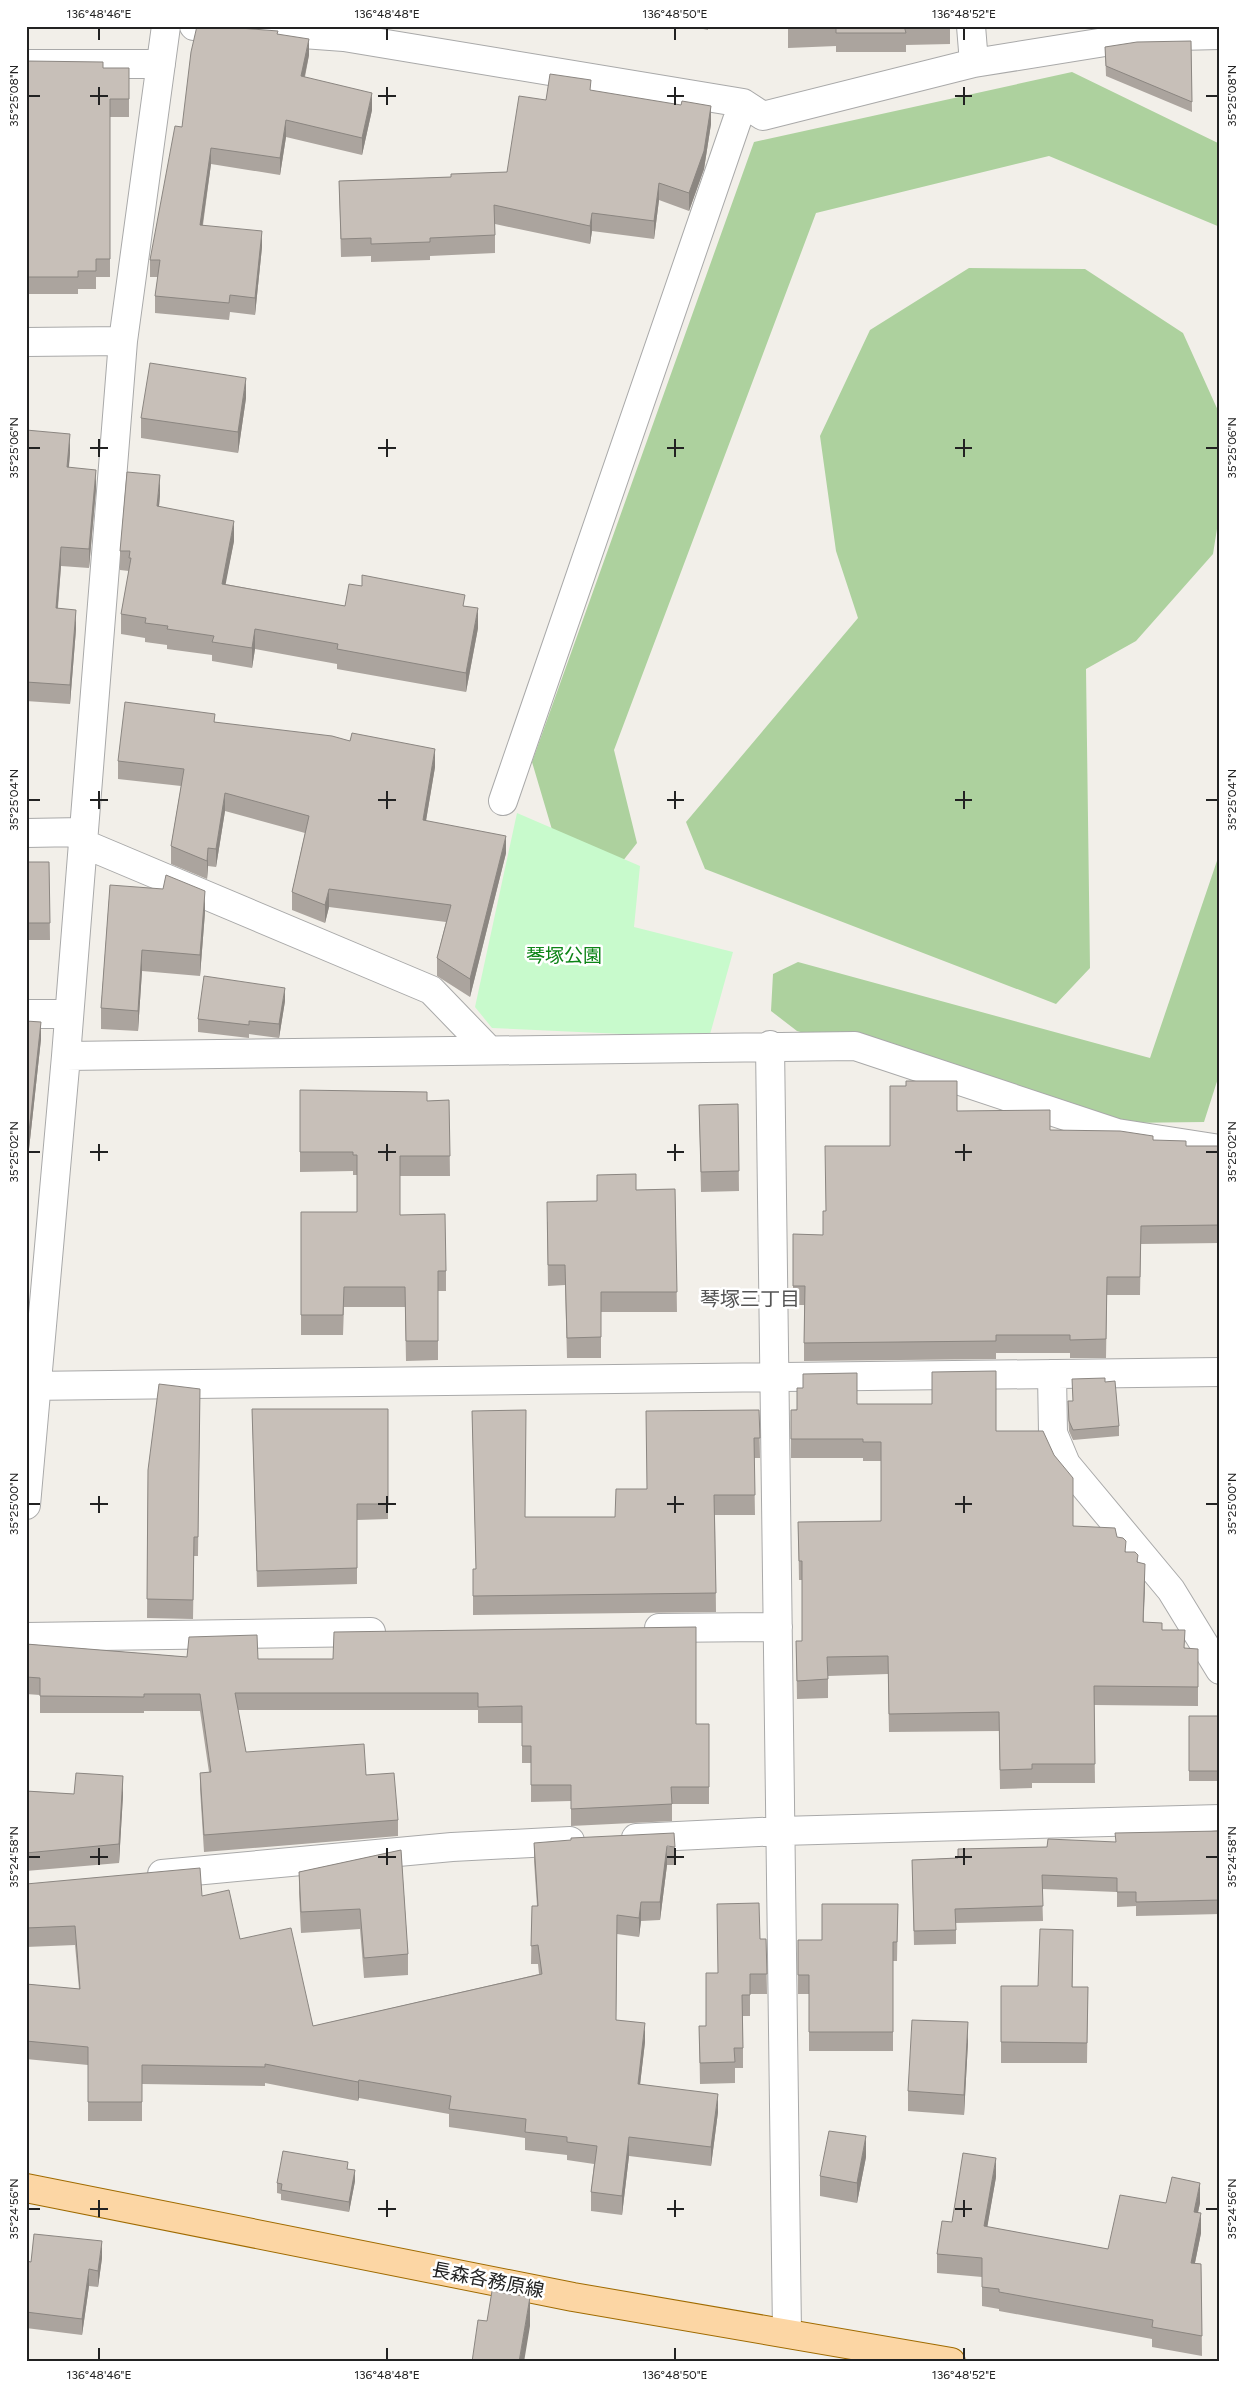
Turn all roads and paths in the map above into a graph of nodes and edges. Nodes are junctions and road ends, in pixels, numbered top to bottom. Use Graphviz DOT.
graph roads {
  1 [pos="166,26"];
  2 [pos="194,26"];
  3 [pos="971,26"];
  4 [pos="1220,36"];
  5 [pos="974,63"];
  6 [pos="26,64"];
  7 [pos="161,64"];
  8 [pos="744,103"];
  9 [pos="123,340"];
  10 [pos="26,342"];
  11 [pos="503,801"];
  12 [pos="26,833"];
  13 [pos="82,837"];
  14 [pos="26,1014"];
  15 [pos="70,1014"];
  16 [pos="770,1045"];
  17 [pos="489,1050"];
  18 [pos="66,1056"];
  19 [pos="1220,1149"];
  20 [pos="1220,1372"];
  21 [pos="1052,1374"];
  22 [pos="773,1378"];
  23 [pos="32,1386"];
  24 [pos="26,1505"];
  25 [pos="778,1627"];
  26 [pos="629,1628"];
  27 [pos="392,1632"];
  28 [pos="26,1636"];
  29 [pos="1220,1670"];
  30 [pos="1220,1819"];
  31 [pos="781,1831"];
  32 [pos="136,1876"];
  33 [pos="26,2188"];
  34 [pos="786,2333"];
  35 [pos="951,2362"];
  1 -- 7 [label="street"];
  2 -- 8 [label="street"];
  3 -- 5 [label="street"];
  4 -- 5 [label="street"];
  5 -- 8 [label="street"];
  6 -- 7 [label="street"];
  7 -- 9 [label="street"];
  8 -- 11 [label="street"];
  9 -- 10 [label="street"];
  9 -- 13 [label="street"];
  12 -- 13 [label="street"];
  13 -- 15 [label="street"];
  13 -- 17 [label="street"];
  14 -- 15 [label="street"];
  15 -- 18 [label="street"];
  16 -- 17 [label="street"];
  16 -- 19 [label="street"];
  16 -- 22 [label="street"];
  17 -- 18 [label="street"];
  18 -- 23 [label="street"];
  20 -- 21 [label="street"];
  21 -- 22 [label="street"];
  21 -- 29 [label="street"];
  22 -- 23 [label="street"];
  22 -- 25 [label="street"];
  23 -- 24 [label="street"];
  25 -- 26 [label="street"];
  25 -- 31 [label="street"];
  27 -- 28 [label="street"];
  30 -- 31 [label="street"];
  31 -- 32 [label="street"];
  31 -- 34 [label="street"];
  33 -- 34 [label="main road, 長森各務原線"];
  34 -- 35 [label="main road, 長森各務原線"];
}
